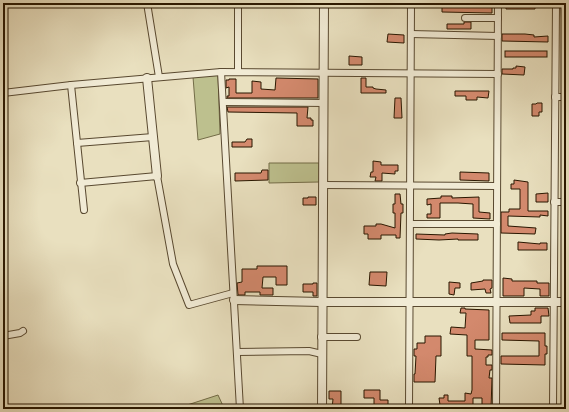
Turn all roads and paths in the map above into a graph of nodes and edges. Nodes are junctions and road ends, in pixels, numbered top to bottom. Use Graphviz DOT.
graph roads {
  1 [pos="147,3"];
  2 [pos="238,3"];
  3 [pos="324,3"];
  4 [pos="411,3"];
  5 [pos="498,3"];
  6 [pos="556,3"];
  7 [pos="465,18"];
  8 [pos="498,18"];
  9 [pos="411,34"];
  10 [pos="498,36"];
  11 [pos="238,71"];
  12 [pos="221,72"];
  13 [pos="324,72"];
  14 [pos="411,73"];
  15 [pos="498,74"];
  16 [pos="159,77"];
  17 [pos="147,78"];
  18 [pos="70,85"];
  19 [pos="3,93"];
  20 [pos="555,97"];
  21 [pos="566,97"];
  22 [pos="222,102"];
  23 [pos="324,103"];
  24 [pos="153,137"];
  25 [pos="77,143"];
  26 [pos="157,176"];
  27 [pos="80,183"];
  28 [pos="323,185"];
  29 [pos="410,186"];
  30 [pos="497,186"];
  31 [pos="554,202"];
  32 [pos="566,202"];
  33 [pos="84,210"];
  34 [pos="410,224"];
  35 [pos="497,224"];
  36 [pos="233,296"];
  37 [pos="496,301"];
  38 [pos="321,302"];
  39 [pos="409,302"];
  40 [pos="553,302"];
  41 [pos="566,302"];
  42 [pos="23,331"];
  43 [pos="3,336"];
  44 [pos="322,337"];
  45 [pos="357,337"];
  46 [pos="236,352"];
  47 [pos="322,354"];
  48 [pos="240,409"];
  49 [pos="322,409"];
  50 [pos="409,409"];
  51 [pos="496,409"];
  52 [pos="553,409"];
  1 -- 16 [label="street"];
  2 -- 11 [label="street"];
  3 -- 13 [label="street"];
  4 -- 9 [label="street"];
  5 -- 8 [label="street"];
  6 -- 20 [label="street"];
  7 -- 8 [label="street"];
  8 -- 10 [label="street"];
  9 -- 10 [label="street"];
  9 -- 14 [label="street"];
  10 -- 15 [label="street"];
  11 -- 12 [label="street"];
  11 -- 13 [label="street"];
  12 -- 16 [label="street"];
  12 -- 22 [label="street"];
  13 -- 14 [label="street"];
  13 -- 23 [label="street"];
  14 -- 15 [label="street"];
  14 -- 29 [label="street"];
  15 -- 30 [label="street"];
  16 -- 17 [label="street"];
  17 -- 18 [label="street"];
  17 -- 24 [label="street"];
  18 -- 19 [label="street"];
  18 -- 25 [label="street"];
  20 -- 21 [label="street"];
  20 -- 31 [label="street"];
  22 -- 23 [label="street"];
  22 -- 36 [label="street"];
  23 -- 28 [label="street"];
  24 -- 25 [label="street"];
  24 -- 26 [label="street"];
  25 -- 27 [label="street"];
  26 -- 27 [label="street"];
  26 -- 36 [label="street"];
  27 -- 33 [label="street"];
  28 -- 29 [label="street"];
  28 -- 38 [label="street"];
  29 -- 30 [label="street"];
  29 -- 34 [label="street"];
  30 -- 35 [label="street"];
  31 -- 32 [label="street"];
  31 -- 40 [label="street"];
  34 -- 35 [label="street"];
  34 -- 39 [label="street"];
  35 -- 37 [label="street"];
  36 -- 38 [label="street"];
  36 -- 46 [label="street"];
  37 -- 39 [label="street"];
  37 -- 40 [label="street"];
  37 -- 51 [label="street"];
  38 -- 39 [label="street"];
  38 -- 44 [label="street"];
  39 -- 50 [label="street"];
  40 -- 41 [label="street"];
  40 -- 52 [label="street"];
  42 -- 43 [label="street"];
  44 -- 45 [label="street"];
  44 -- 47 [label="street"];
  46 -- 47 [label="street"];
  46 -- 48 [label="street"];
  47 -- 49 [label="street"];
}
